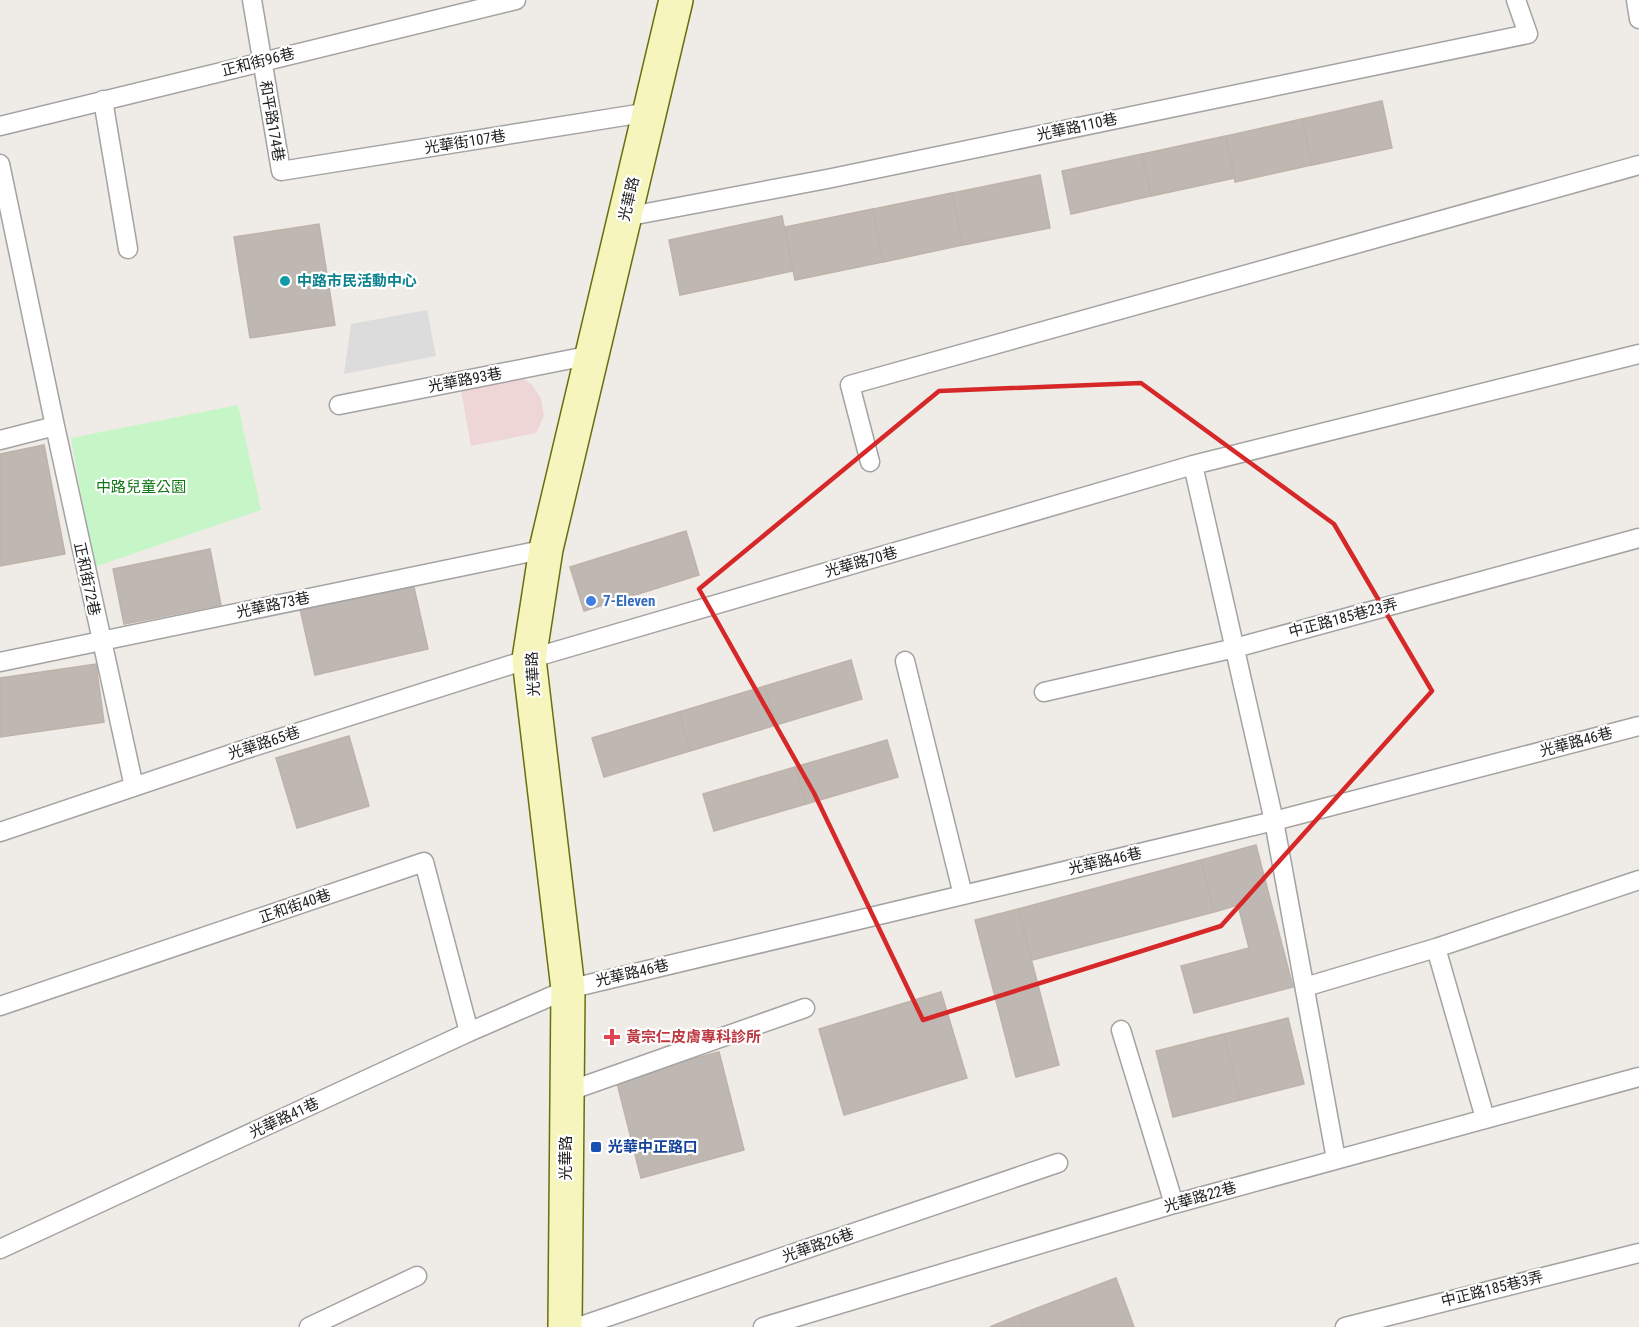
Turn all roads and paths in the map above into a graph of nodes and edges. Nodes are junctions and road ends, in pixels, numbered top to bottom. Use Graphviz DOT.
graph roads {
  1 [pos="252,0"];
  2 [pos="516,0"];
  3 [pos="676,0"];
  4 [pos="1516,0"];
  5 [pos="1636,0"];
  6 [pos="459,7"];
  7 [pos="1639,19"];
  8 [pos="261,62"];
  9 [pos="103,100"];
  10 [pos="650,112"];
  11 [pos="0,126"];
  12 [pos="0,164"];
  13 [pos="1639,165"];
  14 [pos="281,171"];
  15 [pos="625,217"];
  16 [pos="128,249"];
  17 [pos="1639,354"];
  18 [pos="592,355"];
  19 [pos="339,405"];
  20 [pos="55,426"];
  21 [pos="0,440"];
  22 [pos="870,462"];
  23 [pos="1193,465"];
  24 [pos="1639,538"];
  25 [pos="546,549"];
  26 [pos="100,640"];
  27 [pos="1235,648"];
  28 [pos="529,658"];
  29 [pos="905,661"];
  30 [pos="0,662"];
  31 [pos="1044,692"];
  32 [pos="1639,726"];
  33 [pos="134,787"];
  34 [pos="1274,821"];
  35 [pos="0,832"];
  36 [pos="1639,880"];
  37 [pos="963,895"];
  38 [pos="1436,948"];
  39 [pos="1305,987"];
  40 [pos="568,988"];
  41 [pos="0,1006"];
  42 [pos="805,1008"];
  43 [pos="1121,1030"];
  44 [pos="469,1032"];
  45 [pos="1639,1077"];
  46 [pos="567,1092"];
  47 [pos="1485,1118"];
  48 [pos="1336,1159"];
  49 [pos="1058,1163"];
  50 [pos="1174,1204"];
  51 [pos="0,1249"];
  52 [pos="1639,1253"];
  53 [pos="417,1276"];
  54 [pos="309,1327"];
  55 [pos="565,1327"];
  56 [pos="578,1327"];
  57 [pos="763,1327"];
  58 [pos="1345,1327"];
  1 -- 8 [label="lane, 和平路174巷"];
  2 -- 6 [label="lane, 正和街96巷"];
  3 -- 10 [label="street, 光華路"];
  4 -- 15 [label="lane, 光華路110巷"];
  5 -- 7 [label="lane"];
  6 -- 8 [label="lane, 正和街96巷"];
  8 -- 9 [label="lane, 正和街96巷"];
  8 -- 14 [label="lane, 和平路174巷"];
  9 -- 11 [label="lane, 正和街96巷"];
  9 -- 16 [label="lane"];
  10 -- 14 [label="lane, 光華街107巷"];
  10 -- 15 [label="street, 光華路"];
  12 -- 20 [label="lane"];
  13 -- 22 [label="lane"];
  15 -- 18 [label="street, 光華路"];
  17 -- 23 [label="lane, 光華路70巷"];
  18 -- 19 [label="lane, 光華路93巷"];
  18 -- 25 [label="street, 光華路"];
  20 -- 21 [label="lane"];
  20 -- 26 [label="lane, 正和街72巷"];
  23 -- 27 [label="lane"];
  23 -- 28 [label="lane, 光華路70巷"];
  24 -- 27 [label="lane, 中正路185巷23弄"];
  25 -- 26 [label="lane, 光華路73巷"];
  25 -- 28 [label="street, 光華路"];
  26 -- 30 [label="lane, 光華路73巷"];
  26 -- 33 [label="lane, 正和街72巷"];
  27 -- 31 [label="lane, 中正路185巷23弄"];
  27 -- 34 [label="lane"];
  28 -- 33 [label="lane, 光華路65巷"];
  28 -- 40 [label="street, 光華路"];
  29 -- 37 [label="lane"];
  32 -- 34 [label="lane, 光華路46巷"];
  33 -- 35 [label="lane, 光華路65巷"];
  34 -- 37 [label="lane, 光華路46巷"];
  34 -- 39 [label="lane"];
  36 -- 38 [label="lane"];
  37 -- 40 [label="lane, 光華路46巷"];
  38 -- 39 [label="lane"];
  38 -- 47 [label="lane"];
  39 -- 48 [label="lane"];
  40 -- 44 [label="lane, 光華路41巷"];
  40 -- 46 [label="street, 光華路"];
  41 -- 44 [label="lane, 正和街40巷"];
  42 -- 46 [label="lane"];
  43 -- 50 [label="lane"];
  44 -- 51 [label="lane, 光華路41巷"];
  45 -- 47 [label="lane, 光華路22巷"];
  46 -- 55 [label="street, 光華路"];
  47 -- 48 [label="lane, 光華路22巷"];
  48 -- 50 [label="lane, 光華路22巷"];
  49 -- 56 [label="lane, 光華路26巷"];
  50 -- 57 [label="lane, 光華路22巷"];
  52 -- 58 [label="lane, 中正路185巷3弄"];
  53 -- 54 [label="lane"];
}
